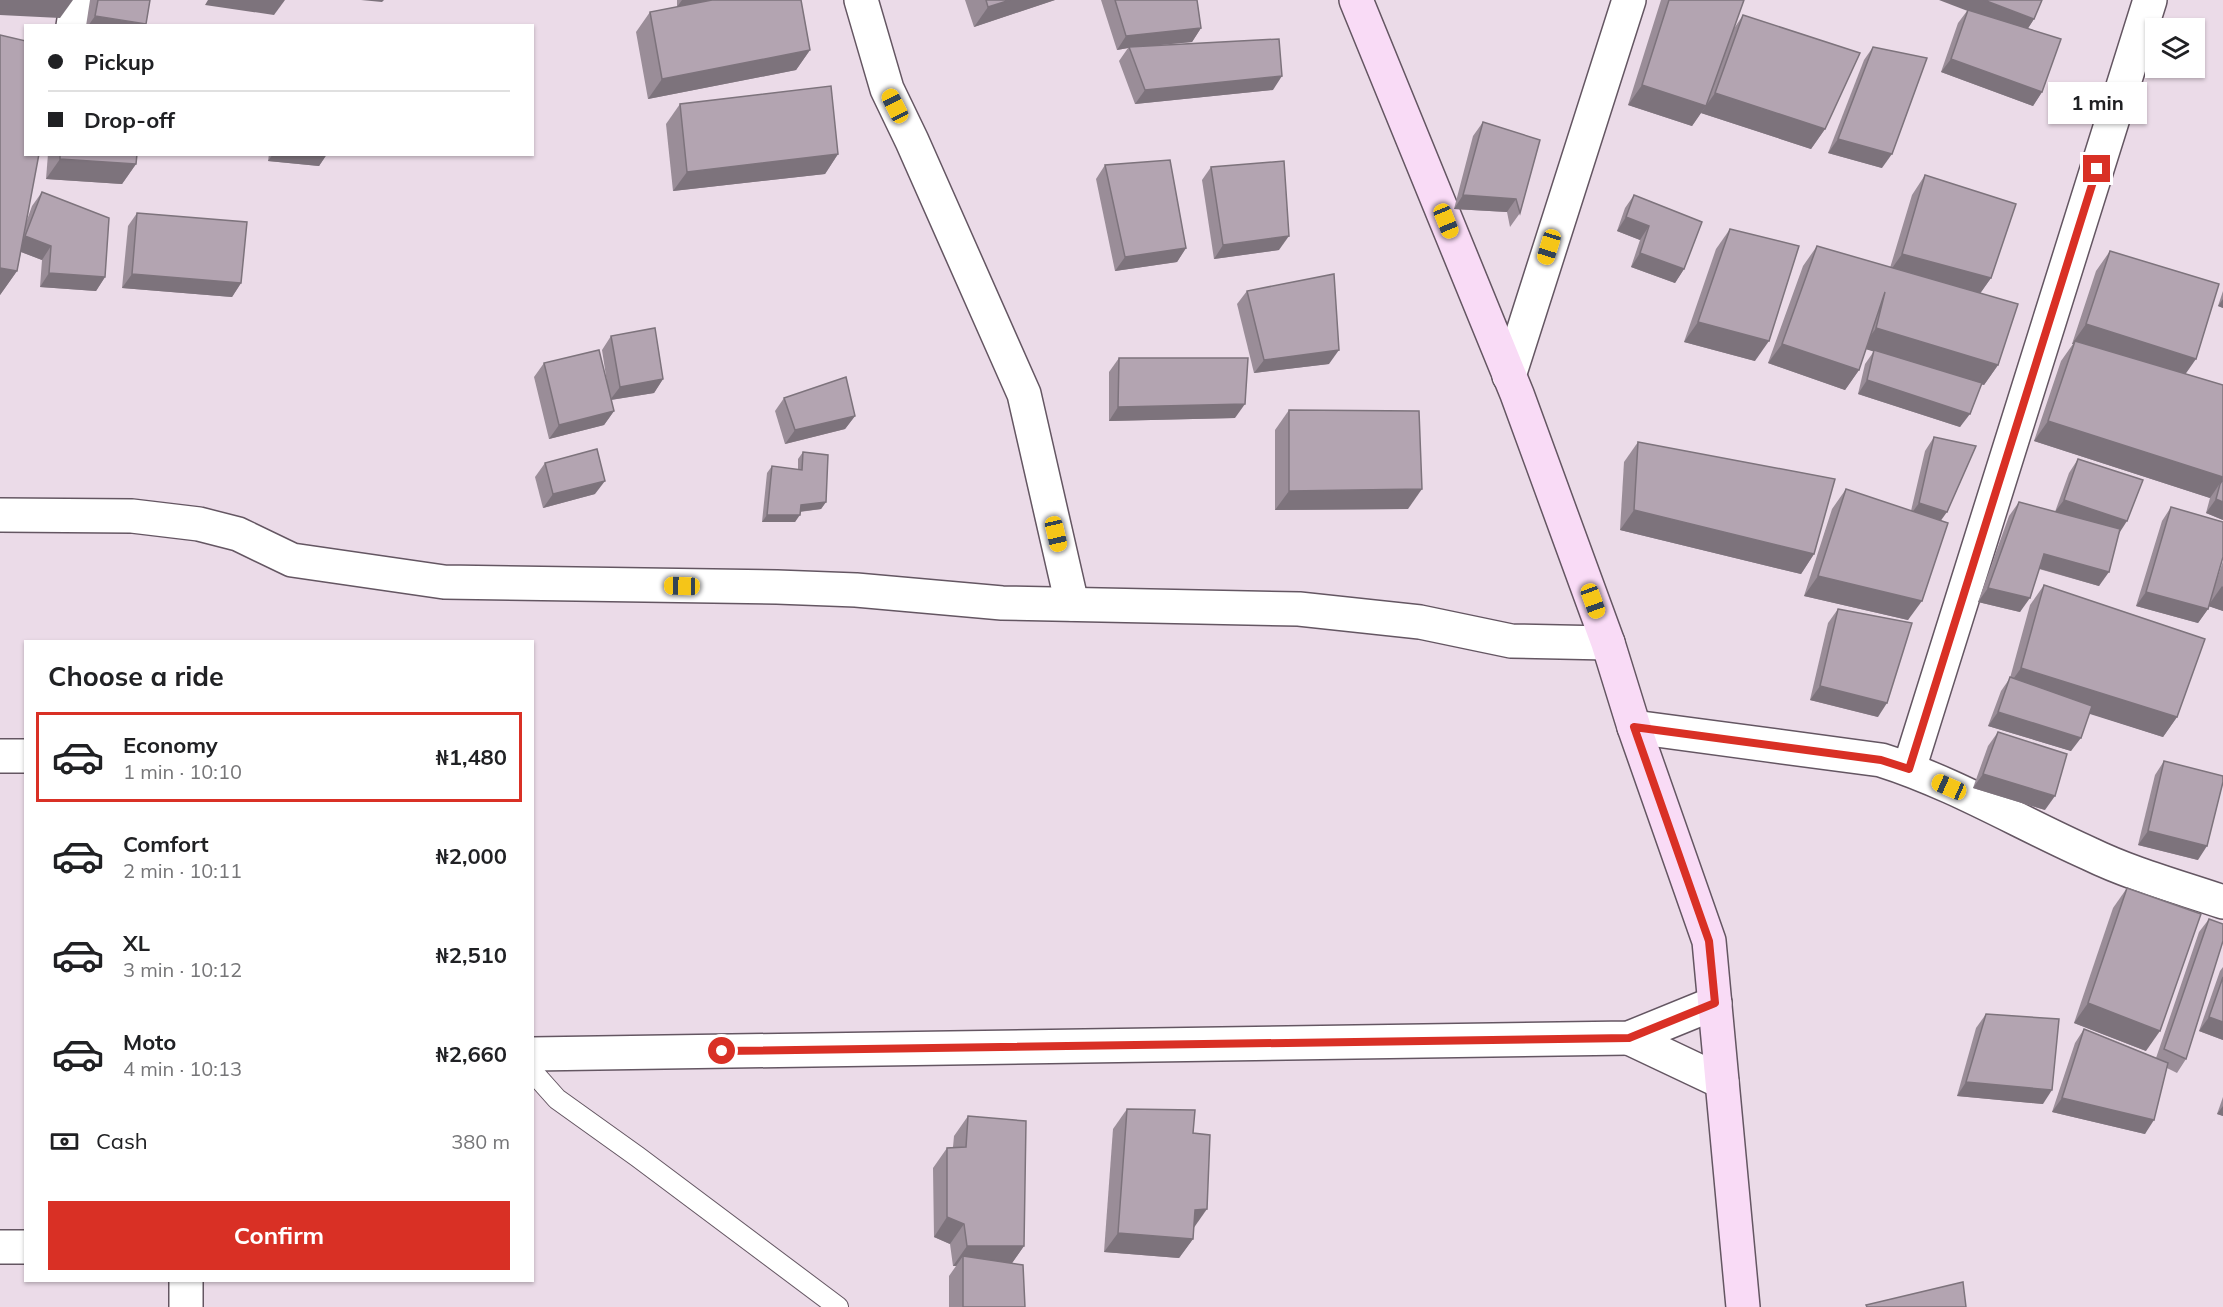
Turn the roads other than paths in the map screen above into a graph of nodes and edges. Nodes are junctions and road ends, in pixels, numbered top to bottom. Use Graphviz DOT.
graph roads {
  1 [pos="76,0"];
  2 [pos="861,0"];
  3 [pos="1356,0"];
  4 [pos="1629,0"];
  5 [pos="2150,0"];
  6 [pos="74,24"];
  7 [pos="1509,376"];
  8 [pos="0,515"];
  9 [pos="1072,604"];
  10 [pos="1608,643"];
  11 [pos="1634,727"];
  12 [pos="0,756"];
  13 [pos="24,756"];
  14 [pos="1909,769"];
  15 [pos="2223,902"];
  16 [pos="1715,1003"];
  17 [pos="1629,1038"];
  18 [pos="534,1054"];
  19 [pos="534,1073"];
  20 [pos="1722,1082"];
  21 [pos="0,1247"];
  22 [pos="24,1247"];
  23 [pos="186,1282"];
  24 [pos="186,1307"];
  25 [pos="838,1307"];
  26 [pos="1743,1307"];
  1 -- 6 [label="street"];
  2 -- 9 [label="street"];
  3 -- 7 [label="street"];
  4 -- 7 [label="street"];
  5 -- 14 [label="street"];
  7 -- 10 [label="street"];
  8 -- 9 [label="street"];
  9 -- 10 [label="street"];
  10 -- 11 [label="street"];
  11 -- 14 [label="street"];
  11 -- 16 [label="street"];
  12 -- 13 [label="street"];
  14 -- 15 [label="street"];
  16 -- 17 [label="street"];
  16 -- 20 [label="street"];
  17 -- 18 [label="street"];
  17 -- 20 [label="street"];
  19 -- 25 [label="lane"];
  20 -- 26 [label="street"];
  21 -- 22 [label="street"];
  23 -- 24 [label="street"];
}
